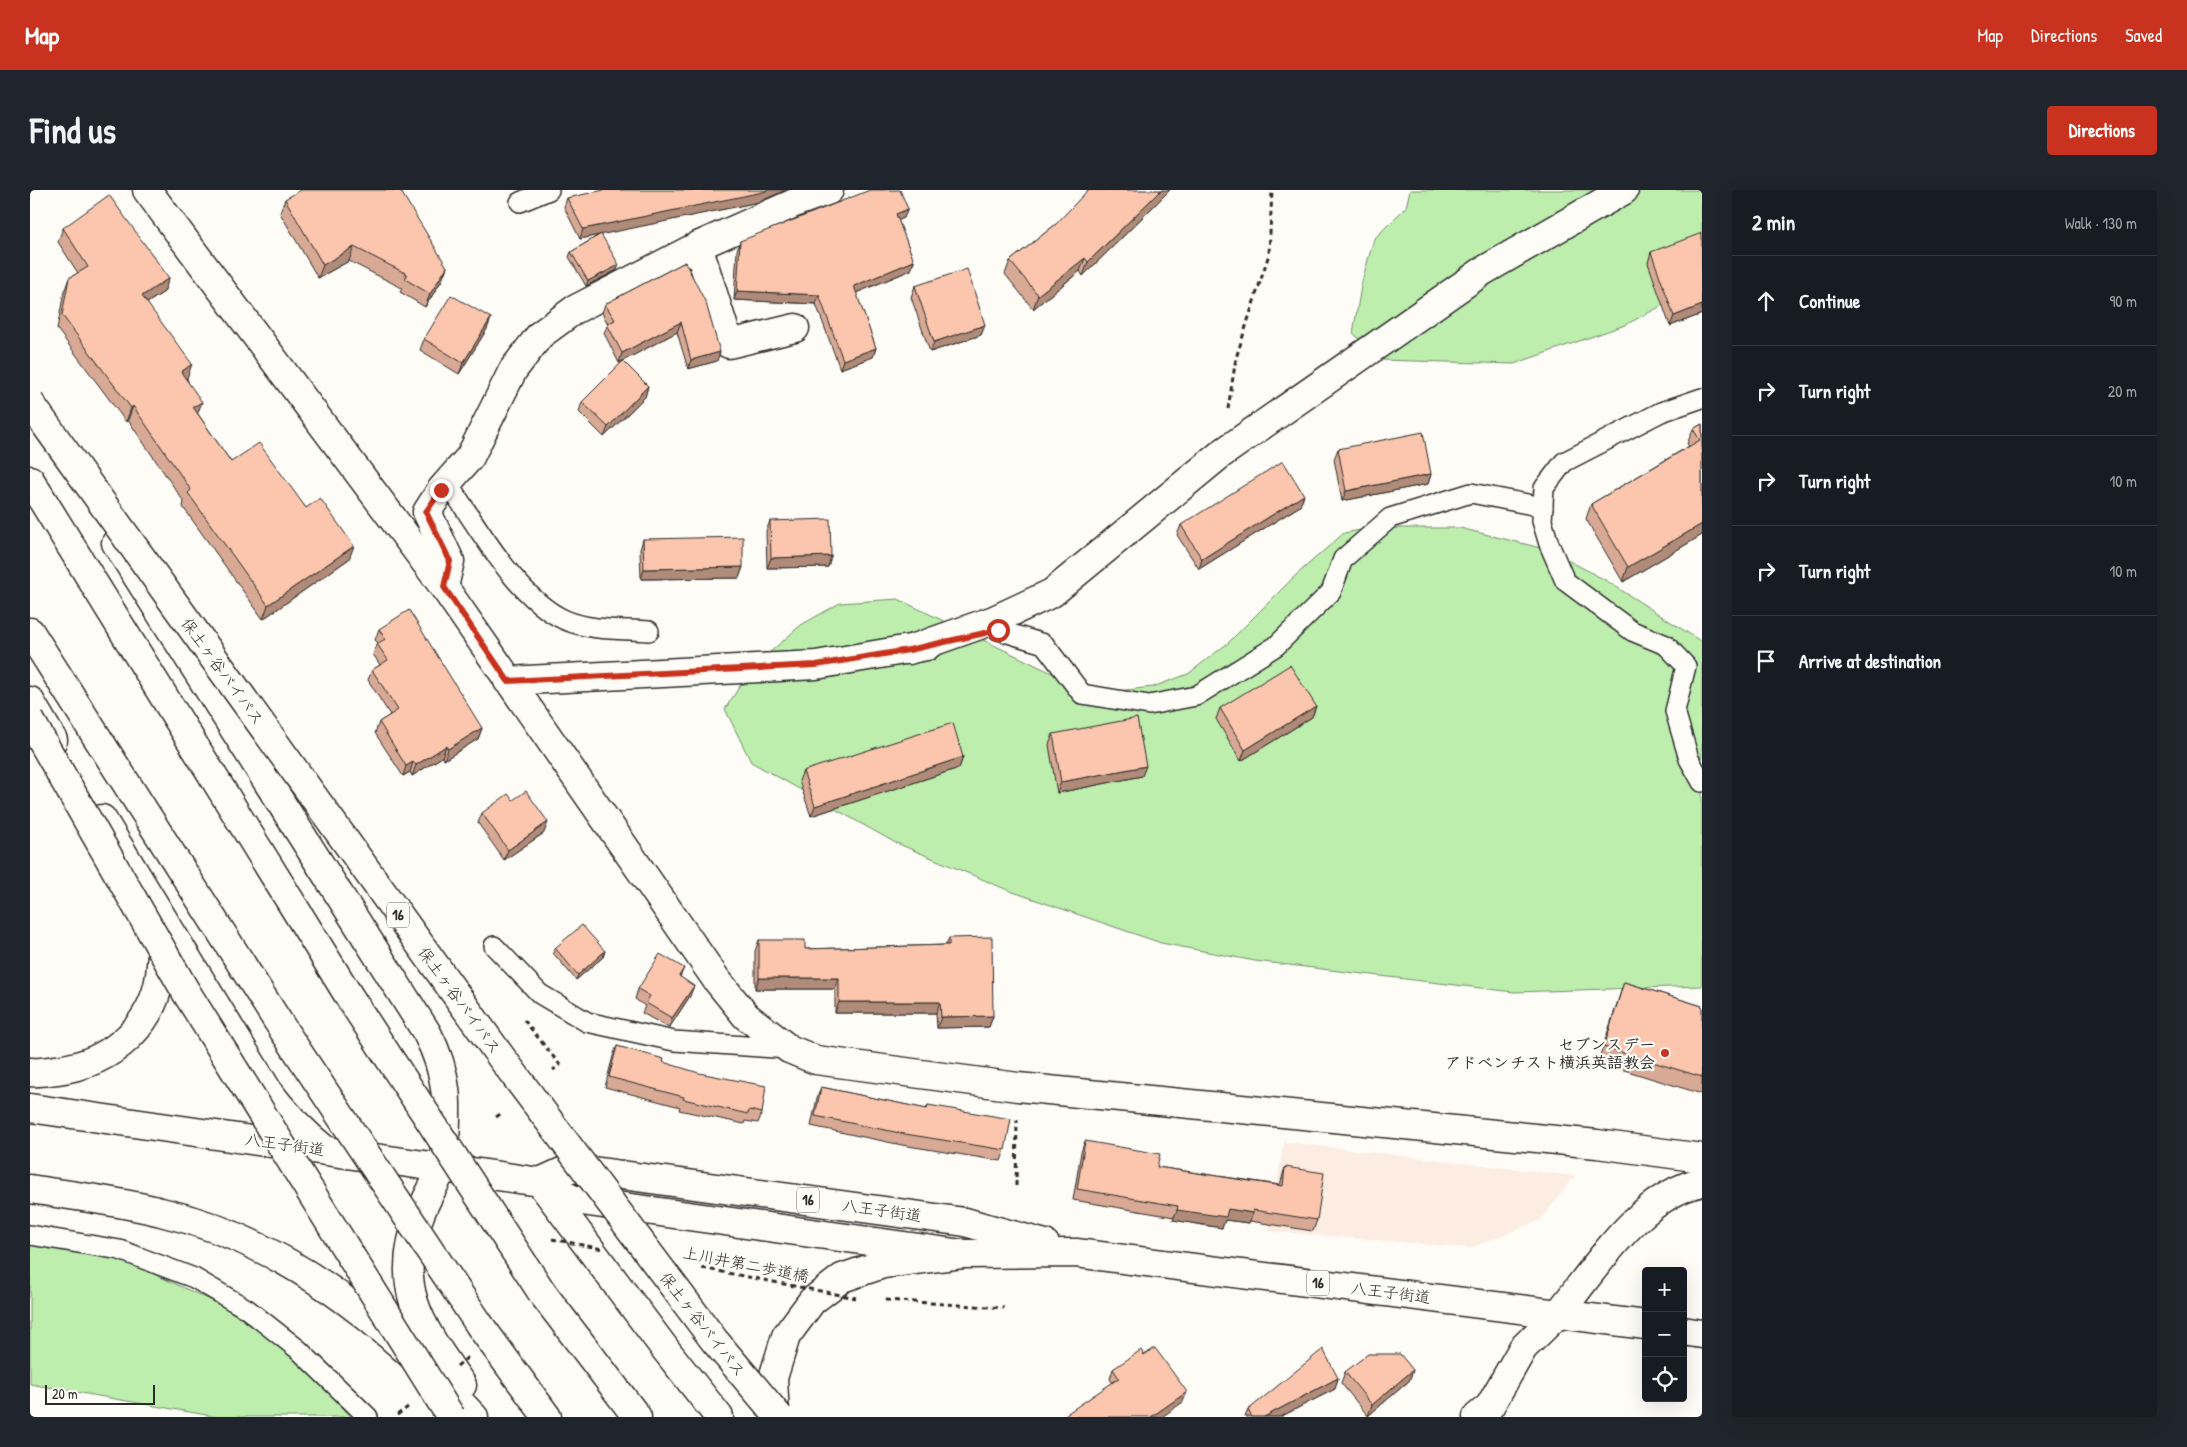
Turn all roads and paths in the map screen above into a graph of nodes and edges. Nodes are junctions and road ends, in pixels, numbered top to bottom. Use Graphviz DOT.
graph roads {
  1 [pos="147,190"];
  2 [pos="549,190"];
  3 [pos="829,190"];
  4 [pos="1272,190"];
  5 [pos="1624,190"];
  6 [pos="796,196"];
  7 [pos="520,202"];
  8 [pos="698,246"];
  9 [pos="795,328"];
  10 [pos="1702,398"];
  11 [pos="30,405"];
  12 [pos="1221,454"];
  13 [pos="30,480"];
  14 [pos="447,482"];
  15 [pos="1543,507"];
  16 [pos="444,587"];
  17 [pos="649,630"];
  18 [pos="998,630"];
  19 [pos="30,632"];
  20 [pos="909,650"];
  21 [pos="508,681"];
  22 [pos="30,702"];
  23 [pos="30,720"];
  24 [pos="1702,782"];
  25 [pos="154,906"];
  26 [pos="494,946"];
  27 [pos="789,1049"];
  28 [pos="30,1072"];
  29 [pos="1018,1087"];
  30 [pos="30,1108"];
  31 [pos="325,1150"];
  32 [pos="1702,1158"];
  33 [pos="443,1167"];
  34 [pos="540,1182"];
  35 [pos="1702,1182"];
  36 [pos="1016,1186"];
  37 [pos="30,1189"];
  38 [pos="30,1235"];
  39 [pos="552,1239"];
  40 [pos="611,1251"];
  41 [pos="1076,1253"];
  42 [pos="962,1254"];
  43 [pos="696,1267"];
  44 [pos="866,1299"];
  45 [pos="876,1300"];
  46 [pos="1004,1308"];
  47 [pos="1559,1313"];
  48 [pos="1642,1324"];
  49 [pos="1687,1332"];
  50 [pos="1702,1334"];
  51 [pos="368,1417"];
  52 [pos="451,1417"];
  53 [pos="474,1417"];
  54 [pos="484,1417"];
  55 [pos="547,1417"];
  56 [pos="637,1417"];
  57 [pos="719,1417"];
  58 [pos="775,1417"];
  59 [pos="779,1417"];
  60 [pos="1477,1417"];
  1 -- 16 [label="main road"];
  2 -- 7 [label="lane"];
  3 -- 6 [label="main road"];
  4 -- 12 [label="path"];
  5 -- 12 [label="main road"];
  6 -- 8 [label="main road"];
  8 -- 9 [label="main road"];
  8 -- 14 [label="main road"];
  10 -- 15 [label="lane"];
  11 -- 33 [label="main road, 16"];
  11 -- 59 [label="main road, 保土ヶ谷バイパス / 16, bridge"];
  12 -- 20 [label="main road"];
  13 -- 56 [label="main road, bridge"];
  14 -- 16 [label="main road"];
  14 -- 17 [label="lane"];
  15 -- 18 [label="lane"];
  15 -- 24 [label="lane"];
  16 -- 21 [label="main road"];
  18 -- 20 [label="main road"];
  19 -- 55 [label="main road, bridge"];
  20 -- 21 [label="main road"];
  21 -- 27 [label="main road"];
  22 -- 25 [label="main road"];
  23 -- 52 [label="main road, bridge"];
  25 -- 28 [label="main road"];
  25 -- 31 [label="main road"];
  26 -- 27 [label="lane"];
  27 -- 29 [label="main road"];
  29 -- 32 [label="main road"];
  29 -- 36 [label="path"];
  30 -- 31 [label="main road, 八王子街道 / 16"];
  31 -- 33 [label="main road, 八王子街道 / 16"];
  33 -- 34 [label="main road, 八王子街道 / 16"];
  33 -- 54 [label="main road, 16"];
  34 -- 41 [label="main road, 八王子街道 / 16"];
  34 -- 42 [label="main road, 八王子街道 / 16"];
  34 -- 57 [label="main road"];
  35 -- 47 [label="main road"];
  37 -- 53 [label="main road"];
  38 -- 51 [label="lane"];
  39 -- 40 [label="path, bridge"];
  41 -- 42 [label="main road, 八王子街道 / 16"];
  41 -- 47 [label="main road, 八王子街道 / 16"];
  42 -- 58 [label="main road"];
  43 -- 44 [label="path, 上川井第二歩道橋, bridge"];
  45 -- 46 [label="path"];
  47 -- 48 [label="main road, 八王子街道 / 16"];
  47 -- 60 [label="main road"];
  49 -- 50 [label="main road"];
}
